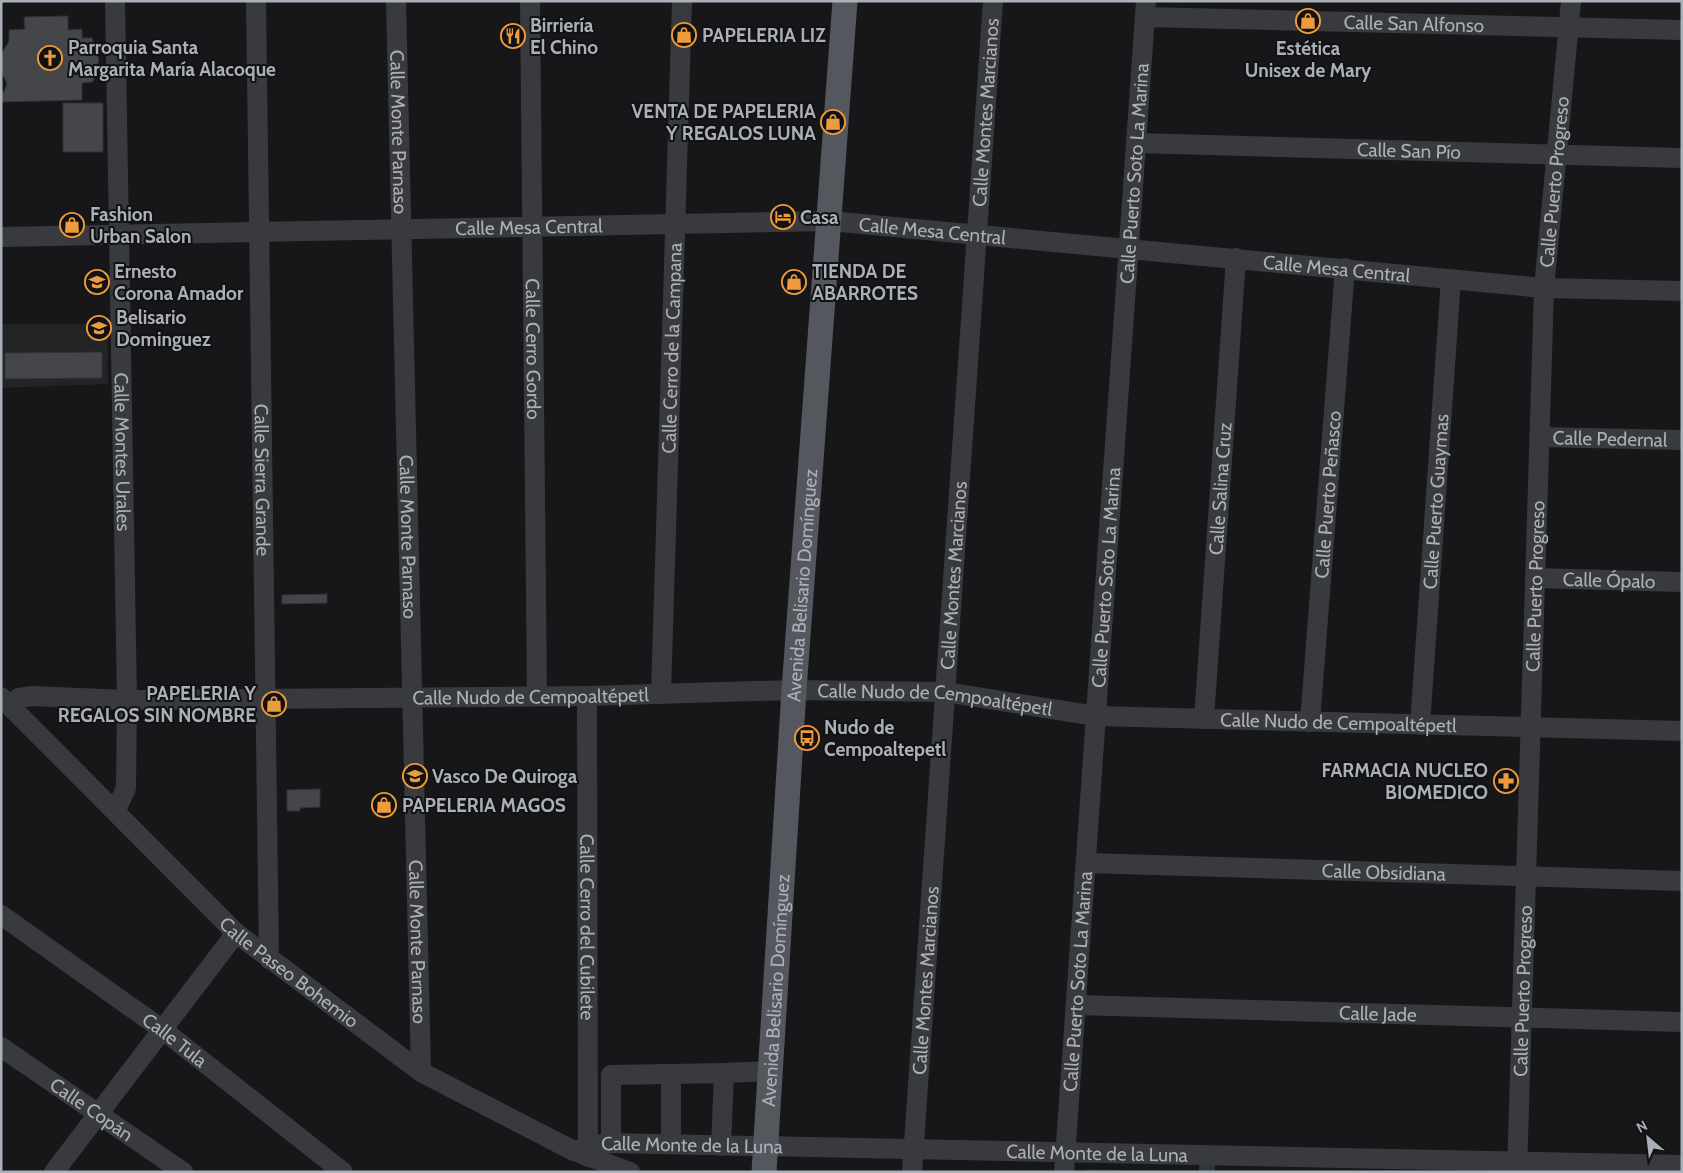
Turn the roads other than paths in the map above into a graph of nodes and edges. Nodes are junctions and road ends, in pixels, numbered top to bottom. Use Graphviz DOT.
graph roads {
  1 [pos="115,1"];
  2 [pos="256,1"];
  3 [pos="396,1"];
  4 [pos="530,1"];
  5 [pos="682,1"];
  6 [pos="844,1"];
  7 [pos="993,1"];
  8 [pos="1571,1"];
  9 [pos="1146,9"];
  10 [pos="1568,27"];
  11 [pos="1682,30"];
  12 [pos="1136,143"];
  13 [pos="1556,154"];
  14 [pos="1682,158"];
  15 [pos="830,221"];
  16 [pos="675,224"];
  17 [pos="532,227"];
  18 [pos="401,230"];
  19 [pos="260,233"];
  20 [pos="977,234"];
  21 [pos="119,235"];
  22 [pos="1,237"];
  23 [pos="1129,248"];
  24 [pos="1236,258"];
  25 [pos="1345,268"];
  26 [pos="1451,279"];
  27 [pos="1544,288"];
  28 [pos="1682,291"];
  29 [pos="1539,437"];
  30 [pos="1682,440"];
  31 [pos="1535,578"];
  32 [pos="1682,582"];
  33 [pos="794,690"];
  34 [pos="945,692"];
  35 [pos="661,694"];
  36 [pos="537,695"];
  37 [pos="587,696"];
  38 [pos="264,698"];
  39 [pos="412,698"];
  40 [pos="127,700"];
  41 [pos="5,701"];
  42 [pos="1096,716"];
  43 [pos="1204,719"];
  44 [pos="1310,722"];
  45 [pos="1420,725"];
  46 [pos="1530,728"];
  47 [pos="1682,731"];
  48 [pos="116,810"];
  49 [pos="1086,864"];
  50 [pos="1525,878"];
  51 [pos="1682,881"];
  52 [pos="1,915"];
  53 [pos="236,933"];
  54 [pos="269,959"];
  55 [pos="1076,1005"];
  56 [pos="1521,1018"];
  57 [pos="1682,1022"];
  58 [pos="163,1030"];
  59 [pos="1,1048"];
  60 [pos="771,1071"];
  61 [pos="420,1072"];
  62 [pos="724,1073"];
  63 [pos="671,1074"];
  64 [pos="98,1114"];
  65 [pos="611,1143"];
  66 [pos="671,1144"];
  67 [pos="721,1146"];
  68 [pos="766,1146"];
  69 [pos="913,1150"];
  70 [pos="584,1151"];
  71 [pos="1388,1160"];
  72 [pos="1064,1163"];
  73 [pos="1682,1166"];
  74 [pos="1517,1167"];
  75 [pos="54,1172"];
  76 [pos="183,1172"];
  77 [pos="343,1172"];
  78 [pos="630,1172"];
  79 [pos="764,1172"];
  80 [pos="912,1172"];
  81 [pos="1370,1172"];
  1 -- 21 [label="street, Calle Montes Urales"];
  2 -- 19 [label="street, Calle Sierra Grande"];
  3 -- 18 [label="street, Calle Monte Parnaso"];
  4 -- 17 [label="street, Calle Cerro Gordo"];
  5 -- 16 [label="street, Calle Cerro de la Campana"];
  6 -- 15 [label="main road, Avenida Belisario Domínguez"];
  7 -- 20 [label="street, Calle Montes Marcianos"];
  8 -- 10 [label="street, Calle Puerto Progreso"];
  9 -- 10 [label="street, Calle San Alfonso"];
  9 -- 12 [label="street, Calle Puerto Soto La Marina"];
  10 -- 11 [label="street, Calle San Alfonso"];
  10 -- 13 [label="street, Calle Puerto Progreso"];
  12 -- 13 [label="street, Calle San Pío"];
  12 -- 23 [label="street, Calle Puerto Soto La Marina"];
  13 -- 14 [label="street, Calle San Pío"];
  13 -- 27 [label="street, Calle Puerto Progreso"];
  15 -- 16 [label="street, Calle Mesa Central"];
  15 -- 20 [label="street, Calle Mesa Central"];
  15 -- 33 [label="main road, Avenida Belisario Domínguez"];
  16 -- 17 [label="street, Calle Mesa Central"];
  16 -- 35 [label="street, Calle Cerro de la Campana"];
  17 -- 18 [label="street, Calle Mesa Central"];
  17 -- 36 [label="street, Calle Cerro Gordo"];
  18 -- 19 [label="street, Calle Mesa Central"];
  18 -- 39 [label="street, Calle Monte Parnaso"];
  19 -- 21 [label="street, Calle Mesa Central"];
  19 -- 38 [label="street, Calle Sierra Grande"];
  20 -- 23 [label="street, Calle Mesa Central"];
  20 -- 34 [label="street, Calle Montes Marcianos"];
  21 -- 22 [label="street, Calle Mesa Central"];
  21 -- 40 [label="street, Calle Montes Urales"];
  23 -- 24 [label="street, Calle Mesa Central"];
  23 -- 42 [label="street, Calle Puerto Soto La Marina"];
  24 -- 25 [label="street, Calle Mesa Central"];
  24 -- 43 [label="street, Calle Salina Cruz"];
  25 -- 26 [label="street, Calle Mesa Central"];
  25 -- 44 [label="street, Calle Puerto Peñasco"];
  26 -- 27 [label="street, Calle Mesa Central"];
  26 -- 45 [label="street, Calle Puerto Guaymas"];
  27 -- 28 [label="street, Calle Mesa Central"];
  27 -- 29 [label="street, Calle Puerto Progreso"];
  29 -- 30 [label="street, Calle Pedernal"];
  29 -- 31 [label="street, Calle Puerto Progreso"];
  31 -- 32 [label="street, Calle Ópalo"];
  31 -- 46 [label="street, Calle Puerto Progreso"];
  33 -- 34 [label="street, Calle Nudo de Cempoaltépetl"];
  33 -- 35 [label="street, Calle Nudo de Cempoaltépetl"];
  33 -- 60 [label="main road, Avenida Belisario Domínguez"];
  34 -- 42 [label="street, Calle Nudo de Cempoaltépetl"];
  34 -- 69 [label="street, Calle Montes Marcianos"];
  35 -- 37 [label="street, Calle Nudo de Cempoaltépetl"];
  36 -- 37 [label="street, Calle Nudo de Cempoaltépetl"];
  36 -- 39 [label="street, Calle Nudo de Cempoaltépetl"];
  37 -- 70 [label="street, Calle Cerro del Cubilete"];
  38 -- 39 [label="street, Calle Nudo de Cempoaltépetl"];
  38 -- 40 [label="street, Calle Nudo de Cempoaltépetl"];
  38 -- 54 [label="street, Calle Sierra Grande"];
  39 -- 61 [label="street, Calle Monte Parnaso"];
  40 -- 41 [label="street, Calle Nudo de Cempoaltépetl"];
  40 -- 48 [label="street, Calle Montes Urales"];
  41 -- 48 [label="street, Calle Paseo Bohemio"];
  42 -- 43 [label="street, Calle Nudo de Cempoaltépetl"];
  42 -- 49 [label="street, Calle Puerto Soto La Marina"];
  43 -- 44 [label="street, Calle Nudo de Cempoaltépetl"];
  44 -- 45 [label="street, Calle Nudo de Cempoaltépetl"];
  45 -- 46 [label="street, Calle Nudo de Cempoaltépetl"];
  46 -- 47 [label="street, Calle Nudo de Cempoaltépetl"];
  46 -- 50 [label="street, Calle Puerto Progreso"];
  48 -- 53 [label="street, Calle Paseo Bohemio"];
  49 -- 50 [label="street, Calle Obsidiana"];
  49 -- 55 [label="street, Calle Puerto Soto La Marina"];
  50 -- 51 [label="street, Calle Obsidiana"];
  50 -- 56 [label="street, Calle Puerto Progreso"];
  52 -- 58 [label="street, Calle Tula"];
  53 -- 54 [label="street, Calle Paseo Bohemio"];
  53 -- 58 [label="street"];
  54 -- 61 [label="street, Calle Paseo Bohemio"];
  55 -- 56 [label="street, Calle Jade"];
  55 -- 72 [label="street, Calle Puerto Soto La Marina"];
  56 -- 57 [label="street, Calle Jade"];
  56 -- 74 [label="street, Calle Puerto Progreso"];
  58 -- 64 [label="street"];
  58 -- 77 [label="street, Calle Tula"];
  59 -- 64 [label="street, Calle Copán"];
  60 -- 62 [label="street"];
  60 -- 68 [label="main road, Avenida Belisario Domínguez"];
  61 -- 70 [label="street, Calle Paseo Bohemio"];
  62 -- 63 [label="street"];
  62 -- 67 [label="street"];
  63 -- 65 [label="street"];
  63 -- 66 [label="street"];
  64 -- 75 [label="street"];
  64 -- 76 [label="street, Calle Copán"];
  65 -- 66 [label="street, Calle Monte de la Luna"];
  65 -- 70 [label="street, Calle Monte de la Luna"];
  66 -- 67 [label="street, Calle Monte de la Luna"];
  67 -- 68 [label="street, Calle Monte de la Luna"];
  68 -- 69 [label="street, Calle Monte de la Luna"];
  68 -- 79 [label="main road, Avenida Belisario Domínguez"];
  69 -- 72 [label="street, Calle Monte de la Luna"];
  69 -- 80 [label="street, Calle Montes Marcianos"];
  70 -- 78 [label="street, Calle Paseo Bohemio"];
  71 -- 72 [label="street, Calle Monte de la Luna"];
  71 -- 74 [label="street, Calle Monte de la Luna"];
  71 -- 81 [label="street"];
  73 -- 74 [label="street, Calle Monte de la Luna"];
}
